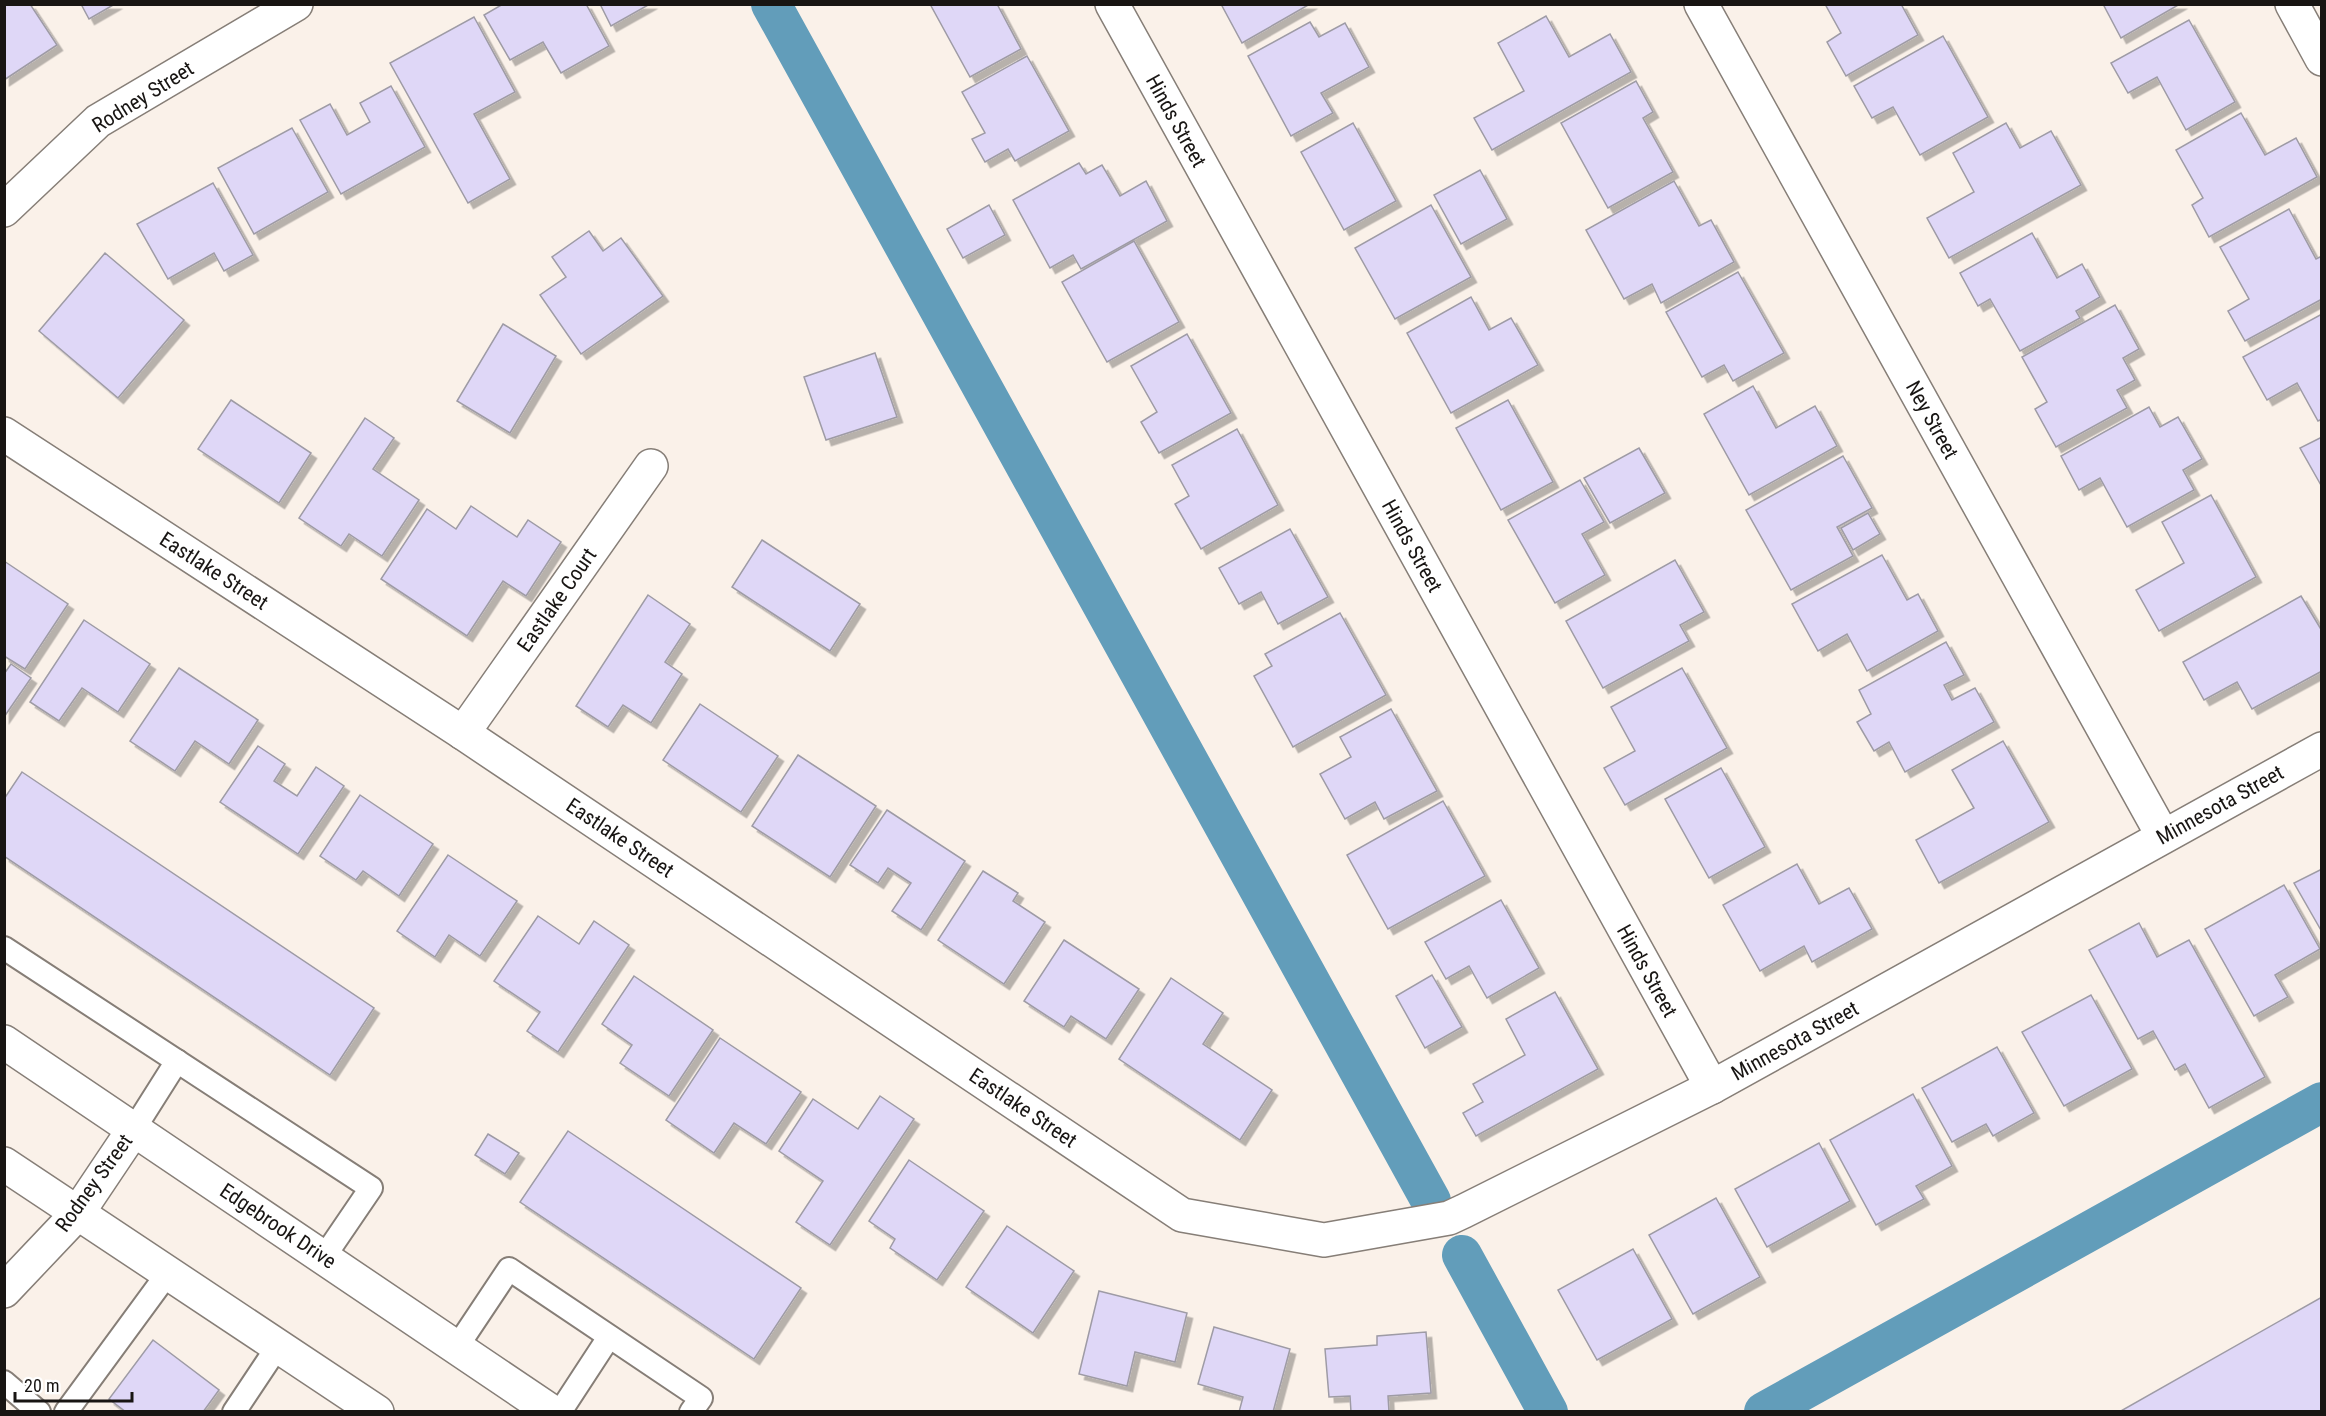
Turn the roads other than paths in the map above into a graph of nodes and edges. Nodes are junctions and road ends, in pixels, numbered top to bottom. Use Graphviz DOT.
graph roads {
  1 [pos="296,4"];
  2 [pos="1112,4"];
  3 [pos="1701,4"];
  4 [pos="2292,4"];
  5 [pos="2322,59"];
  6 [pos="4,210"];
  7 [pos="4,434"];
  8 [pos="651,466"];
  9 [pos="463,733"];
  10 [pos="2322,749"];
  11 [pos="2163,836"];
  12 [pos="4,948"];
  13 [pos="4,1042"];
  14 [pos="177,1061"];
  15 [pos="1712,1087"];
  16 [pos="134,1129"];
  17 [pos="4,1164"];
  18 [pos="77,1214"];
  19 [pos="1240,1225"];
  20 [pos="324,1257"];
  21 [pos="168,1274"];
  22 [pos="4,1291"];
  23 [pos="609,1337"];
  24 [pos="278,1346"];
  25 [pos="457,1347"];
  26 [pos="4,1382"];
  27 [pos="39,1412"];
  28 [pos="66,1412"];
  29 [pos="234,1412"];
  30 [pos="376,1412"];
  31 [pos="552,1412"];
  32 [pos="560,1412"];
  33 [pos="691,1412"];
  1 -- 6 [label="street, Rodney Street"];
  2 -- 15 [label="street, Hinds Street"];
  3 -- 11 [label="street, Ney Street"];
  4 -- 5 [label="street"];
  7 -- 9 [label="street, Eastlake Street"];
  8 -- 9 [label="street, Eastlake Court"];
  9 -- 19 [label="street, Eastlake Street"];
  10 -- 11 [label="street, Minnesota Street"];
  11 -- 15 [label="street, Minnesota Street"];
  12 -- 14 [label="lane"];
  13 -- 16 [label="street, Edgebrook Drive"];
  14 -- 16 [label="lane"];
  14 -- 20 [label="lane"];
  15 -- 19 [label="street, Minnesota Street"];
  16 -- 18 [label="street, Rodney Street"];
  16 -- 20 [label="street, Edgebrook Drive"];
  17 -- 18 [label="street"];
  18 -- 21 [label="street"];
  18 -- 22 [label="street, Rodney Street"];
  20 -- 25 [label="street, Edgebrook Drive"];
  21 -- 24 [label="street"];
  21 -- 28 [label="lane"];
  23 -- 25 [label="lane"];
  23 -- 32 [label="lane"];
  23 -- 33 [label="lane"];
  24 -- 29 [label="lane"];
  24 -- 30 [label="street"];
  25 -- 31 [label="street, Edgebrook Drive"];
  26 -- 27 [label="lane"];
}
